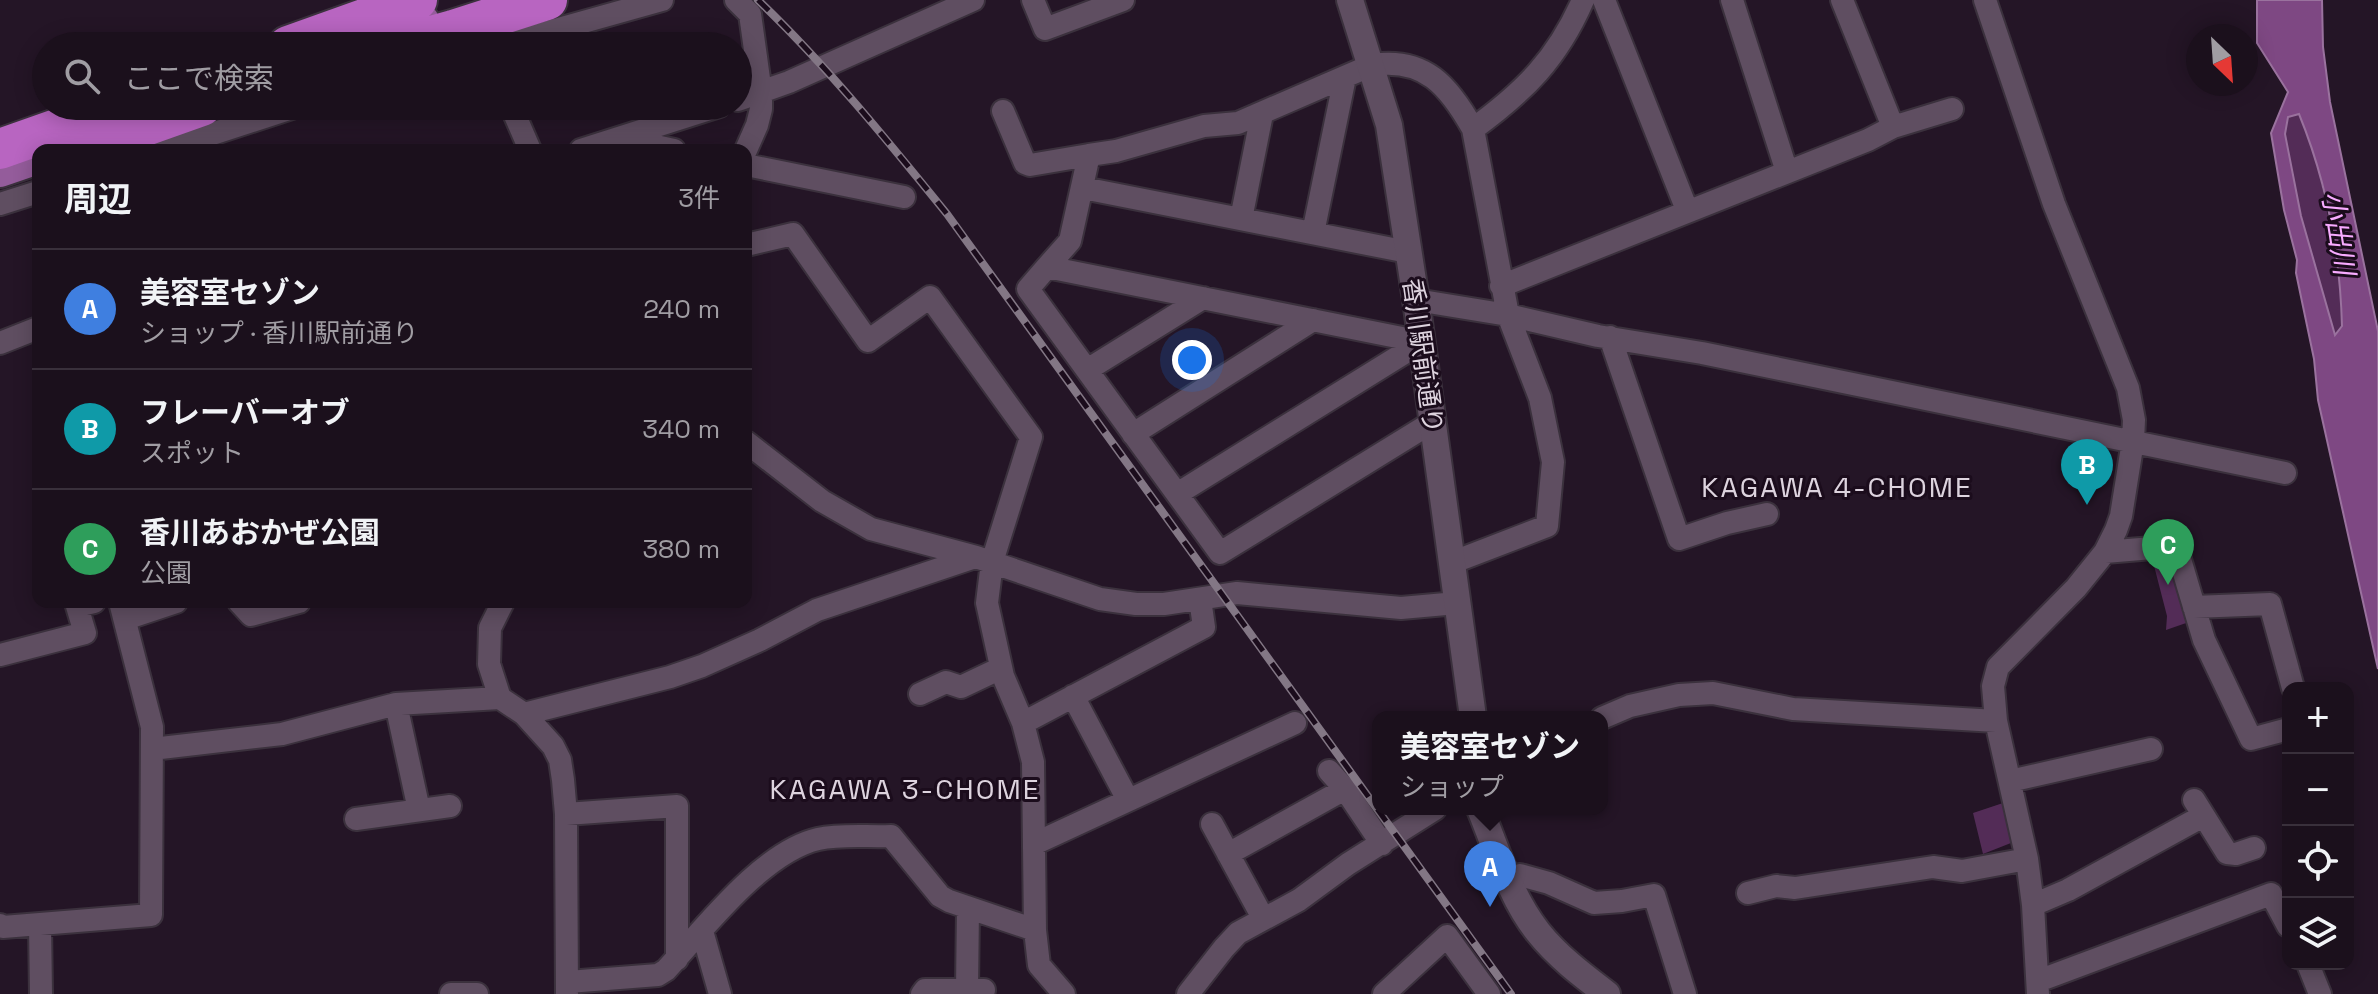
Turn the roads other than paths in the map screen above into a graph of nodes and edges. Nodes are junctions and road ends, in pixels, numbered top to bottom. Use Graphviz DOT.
graph roads {
  1 [pos="437,0"];
  2 [pos="482,0"];
  3 [pos="500,0"];
  4 [pos="547,0"];
  5 [pos="662,0"];
  6 [pos="736,0"];
  7 [pos="973,0"];
  8 [pos="1033,0"];
  9 [pos="1123,0"];
  10 [pos="1350,0"];
  11 [pos="1583,0"];
  12 [pos="1604,0"];
  13 [pos="1732,0"];
  14 [pos="1842,0"];
  15 [pos="1985,0"];
  16 [pos="405,13"];
  17 [pos="338,32"];
  18 [pos="347,32"];
  19 [pos="392,32"];
  20 [pos="410,32"];
  21 [pos="548,32"];
  22 [pos="1372,65"];
  23 [pos="1345,77"];
  24 [pos="761,93"];
  25 [pos="752,96"];
  26 [pos="1952,109"];
  27 [pos="1003,111"];
  28 [pos="1262,114"];
  29 [pos="82,120"];
  30 [pos="101,120"];
  31 [pos="142,120"];
  32 [pos="245,120"];
  33 [pos="517,120"];
  34 [pos="675,120"];
  35 [pos="1893,127"];
  36 [pos="1473,129"];
  37 [pos="200,132"];
  38 [pos="618,138"];
  39 [pos="34,144"];
  40 [pos="74,144"];
  41 [pos="119,144"];
  42 [pos="175,144"];
  43 [pos="527,144"];
  44 [pos="600,144"];
  45 [pos="646,144"];
  46 [pos="749,144"];
  47 [pos="32,145"];
  48 [pos="0,149"];
  49 [pos="1089,155"];
  50 [pos="0,156"];
  51 [pos="32,159"];
  52 [pos="32,166"];
  53 [pos="752,166"];
  54 [pos="0,170"];
  55 [pos="1787,172"];
  56 [pos="0,178"];
  57 [pos="1083,188"];
  58 [pos="32,194"];
  59 [pos="904,197"];
  60 [pos="0,204"];
  61 [pos="1687,210"];
  62 [pos="1241,219"];
  63 [pos="1313,233"];
  64 [pos="752,244"];
  65 [pos="1408,252"];
  66 [pos="1047,267"];
  67 [pos="1501,286"];
  68 [pos="1203,298"];
  69 [pos="1416,300"];
  70 [pos="1508,315"];
  71 [pos="1313,320"];
  72 [pos="32,330"];
  73 [pos="1610,337"];
  74 [pos="1422,342"];
  75 [pos="0,343"];
  76 [pos="1087,370"];
  77 [pos="1431,423"];
  78 [pos="1133,434"];
  79 [pos="2133,441"];
  80 [pos="752,447"];
  81 [pos="2285,473"];
  82 [pos="1177,494"];
  83 [pos="1767,514"];
  84 [pos="2105,552"];
  85 [pos="984,560"];
  86 [pos="1451,563"];
  87 [pos="1200,599"];
  88 [pos="1457,603"];
  89 [pos="2194,607"];
  90 [pos="78,608"];
  91 [pos="245,608"];
  92 [pos="277,608"];
  93 [pos="500,608"];
  94 [pos="122,611"];
  95 [pos="0,655"];
  96 [pos="1001,668"];
  97 [pos="2291,682"];
  98 [pos="920,694"];
  99 [pos="1073,696"];
  100 [pos="500,698"];
  101 [pos="396,704"];
  102 [pos="1472,711"];
  103 [pos="524,714"];
  104 [pos="1608,715"];
  105 [pos="1996,721"];
  106 [pos="1023,723"];
  107 [pos="1295,723"];
  108 [pos="2282,731"];
  109 [pos="152,749"];
  110 [pos="2151,749"];
  111 [pos="1329,771"];
  112 [pos="2010,781"];
  113 [pos="1345,789"];
  114 [pos="1128,800"];
  115 [pos="450,806"];
  116 [pos="419,810"];
  117 [pos="566,814"];
  118 [pos="1426,815"];
  119 [pos="1482,815"];
  120 [pos="356,819"];
  121 [pos="1212,824"];
  122 [pos="1034,844"];
  123 [pos="1382,844"];
  124 [pos="2254,848"];
  125 [pos="1228,854"];
  126 [pos="2027,859"];
  127 [pos="1509,879"];
  128 [pos="1748,893"];
  129 [pos="2033,905"];
  130 [pos="968,908"];
  131 [pos="2282,915"];
  132 [pos="1263,918"];
  133 [pos="40,924"];
  134 [pos="0,925"];
  135 [pos="1035,930"];
  136 [pos="702,931"];
  137 [pos="677,959"];
  138 [pos="2310,970"];
  139 [pos="567,988"];
  140 [pos="2038,988"];
  141 [pos="41,994"];
  142 [pos="451,994"];
  143 [pos="477,994"];
  144 [pos="720,994"];
  145 [pos="922,994"];
  146 [pos="1064,994"];
  147 [pos="1188,994"];
  148 [pos="1384,994"];
  149 [pos="1489,994"];
  150 [pos="1607,994"];
  151 [pos="1685,994"];
  152 [pos="2320,994"];
  1 -- 18 [label="main road"];
  2 -- 19 [label="main road"];
  3 -- 20 [label="highway"];
  4 -- 16 [label="highway"];
  5 -- 21 [label="street"];
  6 -- 24 [label="street"];
  7 -- 24 [label="street"];
  8 -- 9 [label="street"];
  10 -- 22 [label="street, 香川駅前通り"];
  11 -- 36 [label="street"];
  12 -- 61 [label="street"];
  13 -- 55 [label="street"];
  14 -- 35 [label="street"];
  15 -- 79 [label="street"];
  16 -- 17 [label="highway"];
  22 -- 23 [label="street"];
  22 -- 36 [label="street"];
  22 -- 65 [label="street, 香川駅前通り"];
  23 -- 28 [label="street"];
  23 -- 63 [label="street"];
  24 -- 25 [label="street"];
  24 -- 46 [label="street"];
  26 -- 35 [label="street"];
  27 -- 49 [label="street"];
  28 -- 49 [label="street"];
  28 -- 62 [label="street"];
  29 -- 48 [label="highway"];
  30 -- 39 [label="main road"];
  31 -- 40 [label="main road"];
  32 -- 37 [label="street"];
  33 -- 43 [label="street"];
  34 -- 38 [label="street"];
  35 -- 55 [label="street"];
  36 -- 67 [label="street"];
  37 -- 41 [label="highway"];
  37 -- 42 [label="street"];
  38 -- 44 [label="street"];
  38 -- 45 [label="street"];
  47 -- 50 [label="main road"];
  49 -- 57 [label="street"];
  51 -- 54 [label="main road"];
  52 -- 56 [label="highway"];
  53 -- 59 [label="street"];
  55 -- 61 [label="street"];
  57 -- 62 [label="street"];
  57 -- 66 [label="street"];
  58 -- 60 [label="street"];
  61 -- 67 [label="street"];
  62 -- 63 [label="street"];
  63 -- 65 [label="street"];
  64 -- 85 [label="street"];
  65 -- 69 [label="street, 香川駅前通り"];
  66 -- 68 [label="street"];
  66 -- 76 [label="street"];
  67 -- 70 [label="street"];
  68 -- 71 [label="street"];
  68 -- 76 [label="street"];
  69 -- 70 [label="street"];
  69 -- 74 [label="street, 香川駅前通り"];
  70 -- 73 [label="street"];
  70 -- 86 [label="street"];
  71 -- 74 [label="street"];
  71 -- 78 [label="street"];
  72 -- 75 [label="street"];
  73 -- 79 [label="street"];
  73 -- 83 [label="street"];
  74 -- 77 [label="street, 香川駅前通り"];
  74 -- 82 [label="street"];
  76 -- 78 [label="street"];
  77 -- 82 [label="street"];
  77 -- 86 [label="street, 香川駅前通り"];
  78 -- 82 [label="street"];
  79 -- 81 [label="street"];
  79 -- 84 [label="street"];
  80 -- 85 [label="street"];
  84 -- 89 [label="street"];
  84 -- 105 [label="street"];
  85 -- 87 [label="street"];
  85 -- 96 [label="street"];
  85 -- 103 [label="street"];
  86 -- 88 [label="street, 香川駅前通り"];
  87 -- 88 [label="street"];
  87 -- 99 [label="street"];
  88 -- 102 [label="street, 香川駅前通り"];
  89 -- 97 [label="street"];
  89 -- 108 [label="street"];
  90 -- 95 [label="street"];
  91 -- 92 [label="street"];
  93 -- 100 [label="street"];
  94 -- 109 [label="street"];
  96 -- 98 [label="street"];
  96 -- 106 [label="street"];
  99 -- 106 [label="street"];
  99 -- 114 [label="street"];
  100 -- 101 [label="street"];
  100 -- 103 [label="street"];
  101 -- 109 [label="street"];
  101 -- 116 [label="street"];
  103 -- 117 [label="street"];
  104 -- 105 [label="street"];
  105 -- 112 [label="street"];
  106 -- 122 [label="street"];
  107 -- 114 [label="street"];
  109 -- 133 [label="street"];
  110 -- 112 [label="street"];
  111 -- 113 [label="street"];
  112 -- 126 [label="street"];
  113 -- 123 [label="street"];
  113 -- 125 [label="street"];
  114 -- 122 [label="street"];
  115 -- 116 [label="street"];
  116 -- 120 [label="street"];
  117 -- 137 [label="street"];
  117 -- 139 [label="street"];
  118 -- 123 [label="street"];
  119 -- 127 [label="street"];
  121 -- 125 [label="street"];
  122 -- 135 [label="street"];
  123 -- 132 [label="street"];
  124 -- 129 [label="street"];
  125 -- 132 [label="street"];
  126 -- 128 [label="street"];
  126 -- 129 [label="street"];
  127 -- 150 [label="street"];
  127 -- 151 [label="street"];
  129 -- 140 [label="street"];
  130 -- 135 [label="street"];
  130 -- 136 [label="street"];
  130 -- 145 [label="street"];
  131 -- 140 [label="street"];
  132 -- 147 [label="street"];
  133 -- 134 [label="street"];
  133 -- 141 [label="street"];
  135 -- 146 [label="street"];
  136 -- 137 [label="street"];
  136 -- 144 [label="street"];
  137 -- 139 [label="street"];
  138 -- 152 [label="street"];
  142 -- 143 [label="street"];
  148 -- 149 [label="street"];
}
